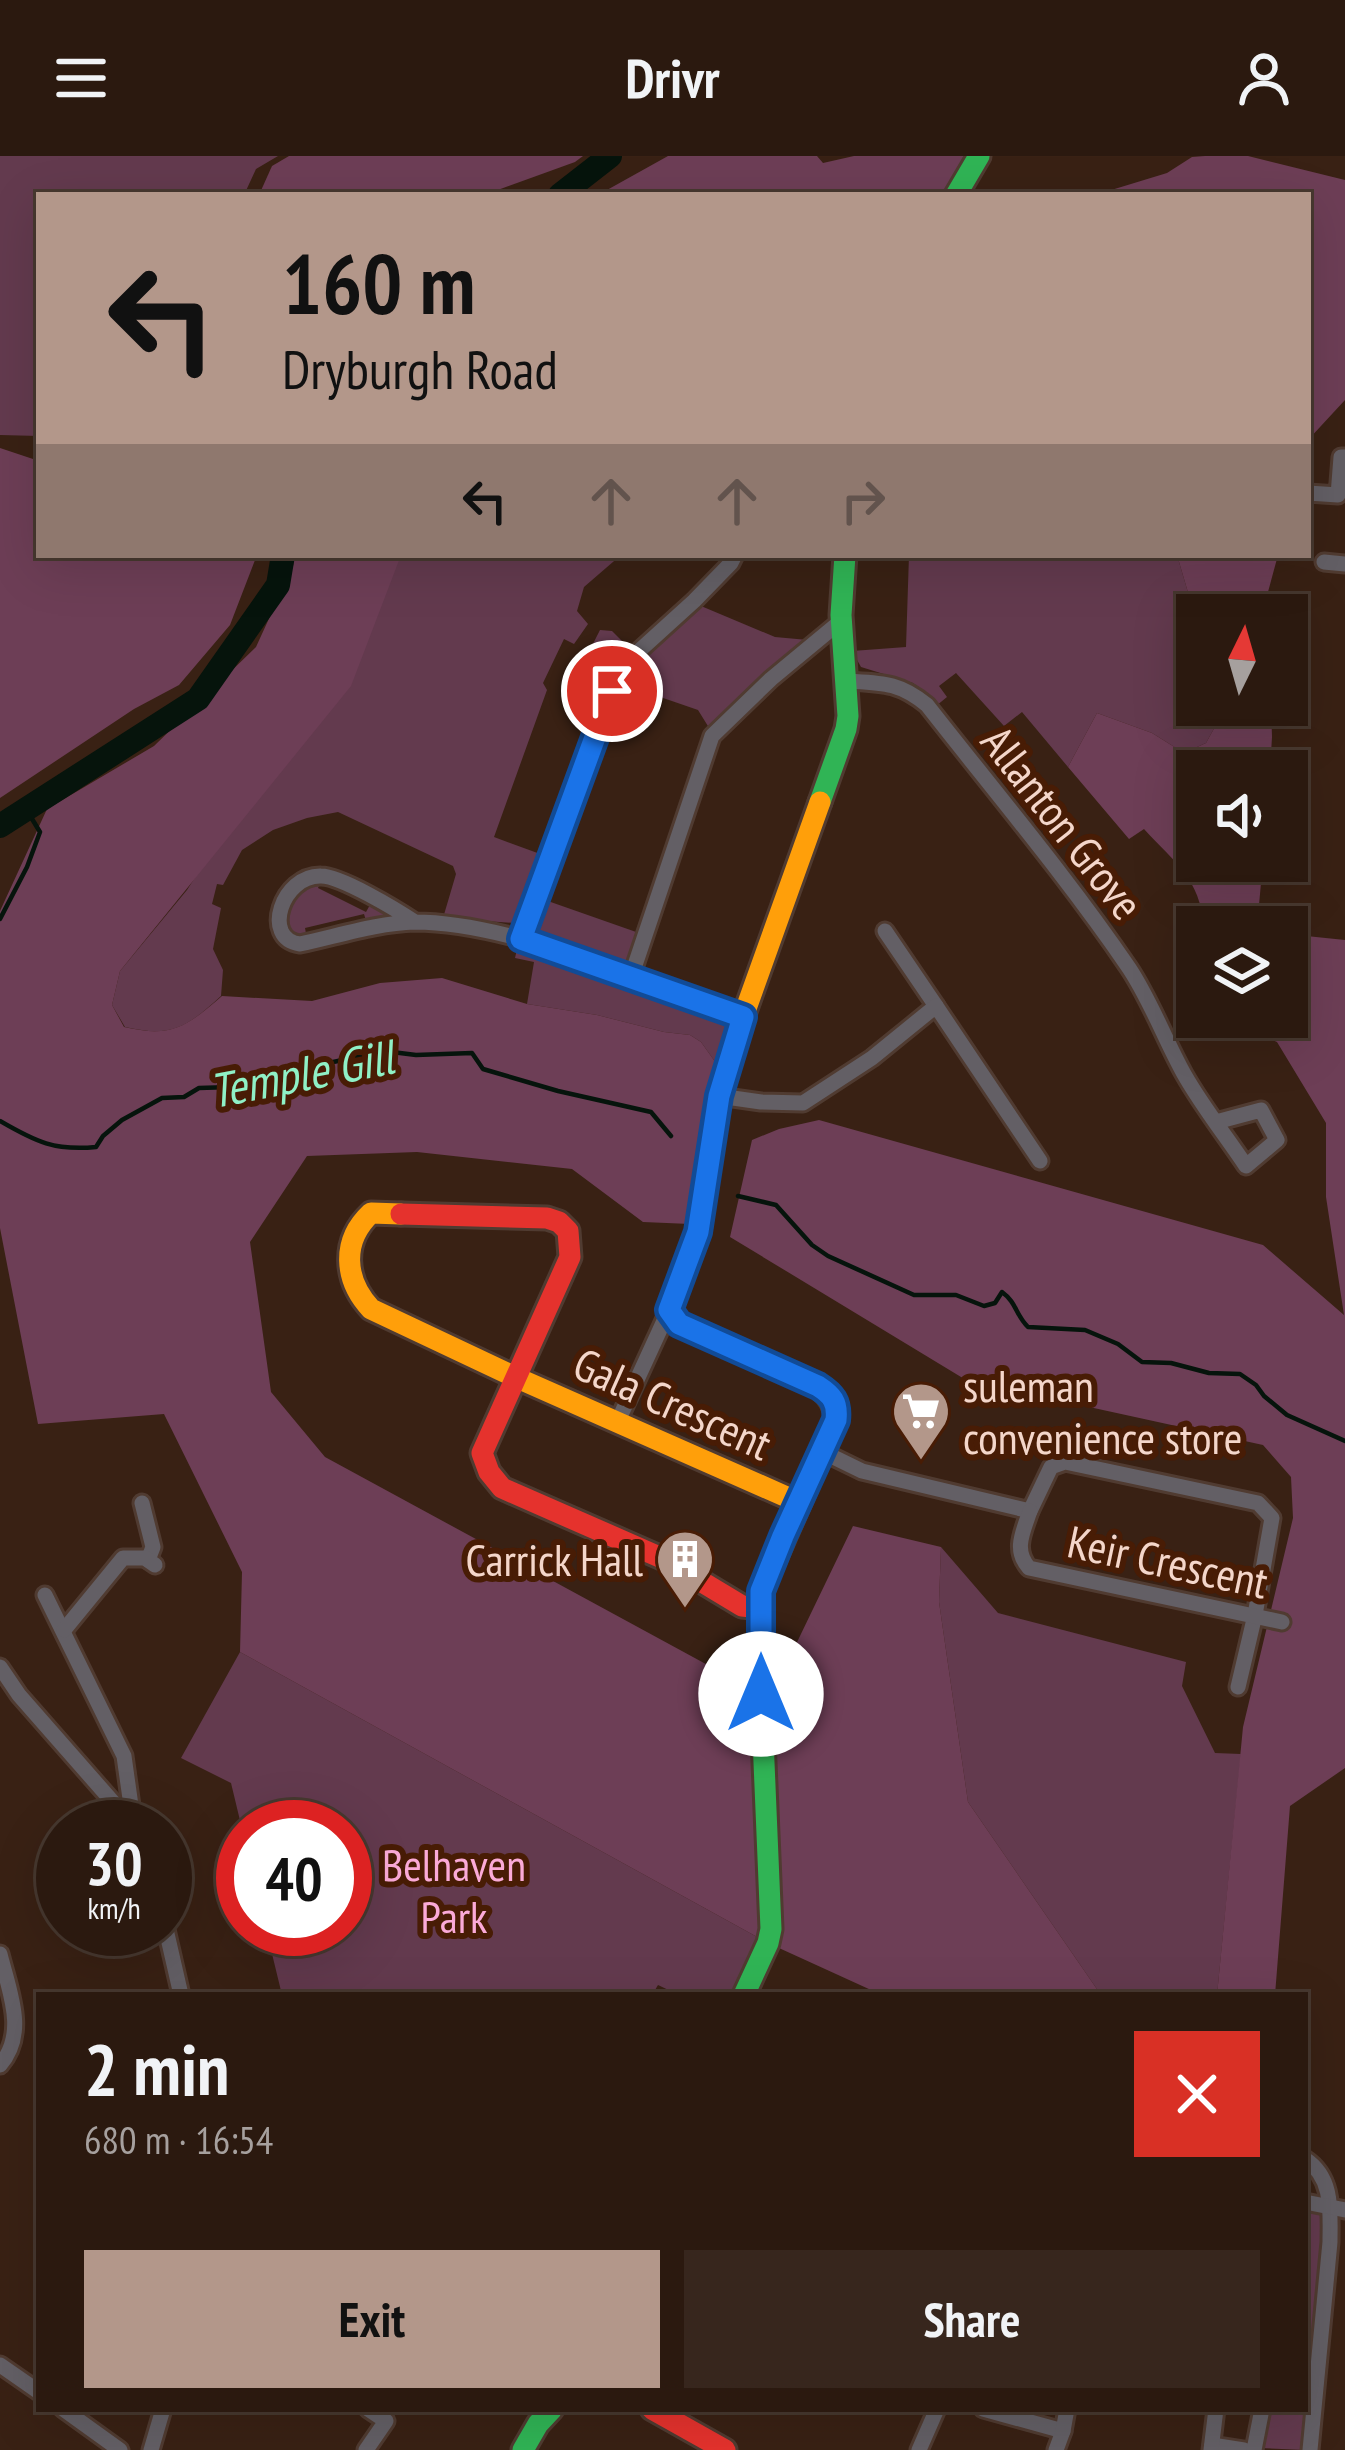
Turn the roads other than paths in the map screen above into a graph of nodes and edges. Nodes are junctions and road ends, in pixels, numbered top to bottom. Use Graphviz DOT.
graph roads {
  1 [pos="979,156"];
  2 [pos="958,192"];
  3 [pos="1343,457"];
  4 [pos="1311,493"];
  5 [pos="733,558"];
  6 [pos="844,558"];
  7 [pos="1324,562"];
  8 [pos="1345,564"];
  9 [pos="841,621"];
  10 [pos="847,681"];
  11 [pos="415,922"];
  12 [pos="886,931"];
  13 [pos="521,939"];
  14 [pos="631,977"];
  15 [pos="937,1006"];
  16 [pos="743,1017"];
  17 [pos="719,1096"];
  18 [pos="1216,1121"];
  19 [pos="1040,1161"];
  20 [pos="669,1310"];
  21 [pos="515,1377"];
  22 [pos="618,1421"];
  23 [pos="821,1451"];
  24 [pos="799,1502"];
  25 [pos="142,1503"];
  26 [pos="1030,1511"];
  27 [pos="45,1595"];
  28 [pos="761,1608"];
  29 [pos="1255,1615"];
  30 [pos="1282,1622"];
  31 [pos="64,1630"];
  32 [pos="0,1666"];
  33 [pos="1238,1687"];
  34 [pos="111,1800"];
  35 [pos="130,1800"];
  36 [pos="0,1954"];
  37 [pos="173,1956"];
  38 [pos="181,1992"];
  39 [pos="745,1992"];
  40 [pos="0,2065"];
  41 [pos="1308,2161"];
  42 [pos="1308,2203"];
  43 [pos="1338,2209"];
  44 [pos="0,2365"];
  45 [pos="36,2390"];
  46 [pos="67,2412"];
  47 [pos="162,2412"];
  48 [pos="372,2412"];
  49 [pos="549,2412"];
  50 [pos="657,2412"];
  51 [pos="937,2412"];
  52 [pos="994,2412"];
  53 [pos="1067,2412"];
  54 [pos="1216,2412"];
  55 [pos="1261,2412"];
  56 [pos="1064,2431"];
  57 [pos="1211,2447"];
  58 [pos="120,2450"];
  59 [pos="151,2450"];
  60 [pos="366,2450"];
  61 [pos="524,2450"];
  62 [pos="725,2450"];
  63 [pos="919,2450"];
  64 [pos="1056,2450"];
  65 [pos="1244,2450"];
  66 [pos="1254,2450"];
  67 [pos="1310,2450"];
  1 -- 2 [label="street"];
  3 -- 4 [label="street"];
  5 -- 13 [label="street"];
  6 -- 9 [label="street"];
  7 -- 8 [label="street"];
  9 -- 10 [label="street"];
  9 -- 14 [label="street"];
  10 -- 16 [label="street"];
  10 -- 18 [label="street, Allanton Grove"];
  11 -- 11 [label="street"];
  11 -- 13 [label="street"];
  12 -- 15 [label="street"];
  13 -- 14 [label="street"];
  14 -- 16 [label="street"];
  15 -- 17 [label="street"];
  15 -- 19 [label="street"];
  16 -- 17 [label="street"];
  17 -- 20 [label="street"];
  20 -- 22 [label="street"];
  20 -- 23 [label="street"];
  21 -- 21 [label="street, Gala Crescent"];
  21 -- 22 [label="street, Gala Crescent"];
  21 -- 28 [label="street"];
  22 -- 24 [label="street, Gala Crescent"];
  23 -- 24 [label="street"];
  23 -- 26 [label="street"];
  24 -- 28 [label="street"];
  25 -- 31 [label="street"];
  26 -- 29 [label="street, Keir Crescent"];
  26 -- 29 [label="street"];
  27 -- 31 [label="street"];
  28 -- 39 [label="street"];
  29 -- 30 [label="street, Keir Crescent"];
  29 -- 33 [label="street"];
  31 -- 35 [label="street"];
  32 -- 34 [label="street"];
  36 -- 40 [label="street"];
  37 -- 38 [label="street"];
  41 -- 43 [label="street"];
  42 -- 43 [label="street"];
  43 -- 67 [label="street"];
  44 -- 45 [label="street"];
  46 -- 58 [label="street"];
  47 -- 59 [label="street"];
  48 -- 60 [label="street"];
  49 -- 61 [label="street"];
  50 -- 62 [label="street"];
  51 -- 63 [label="street"];
  52 -- 56 [label="street"];
  53 -- 56 [label="street"];
  54 -- 57 [label="street"];
  55 -- 66 [label="street"];
  56 -- 64 [label="street"];
  57 -- 65 [label="street"];
}
